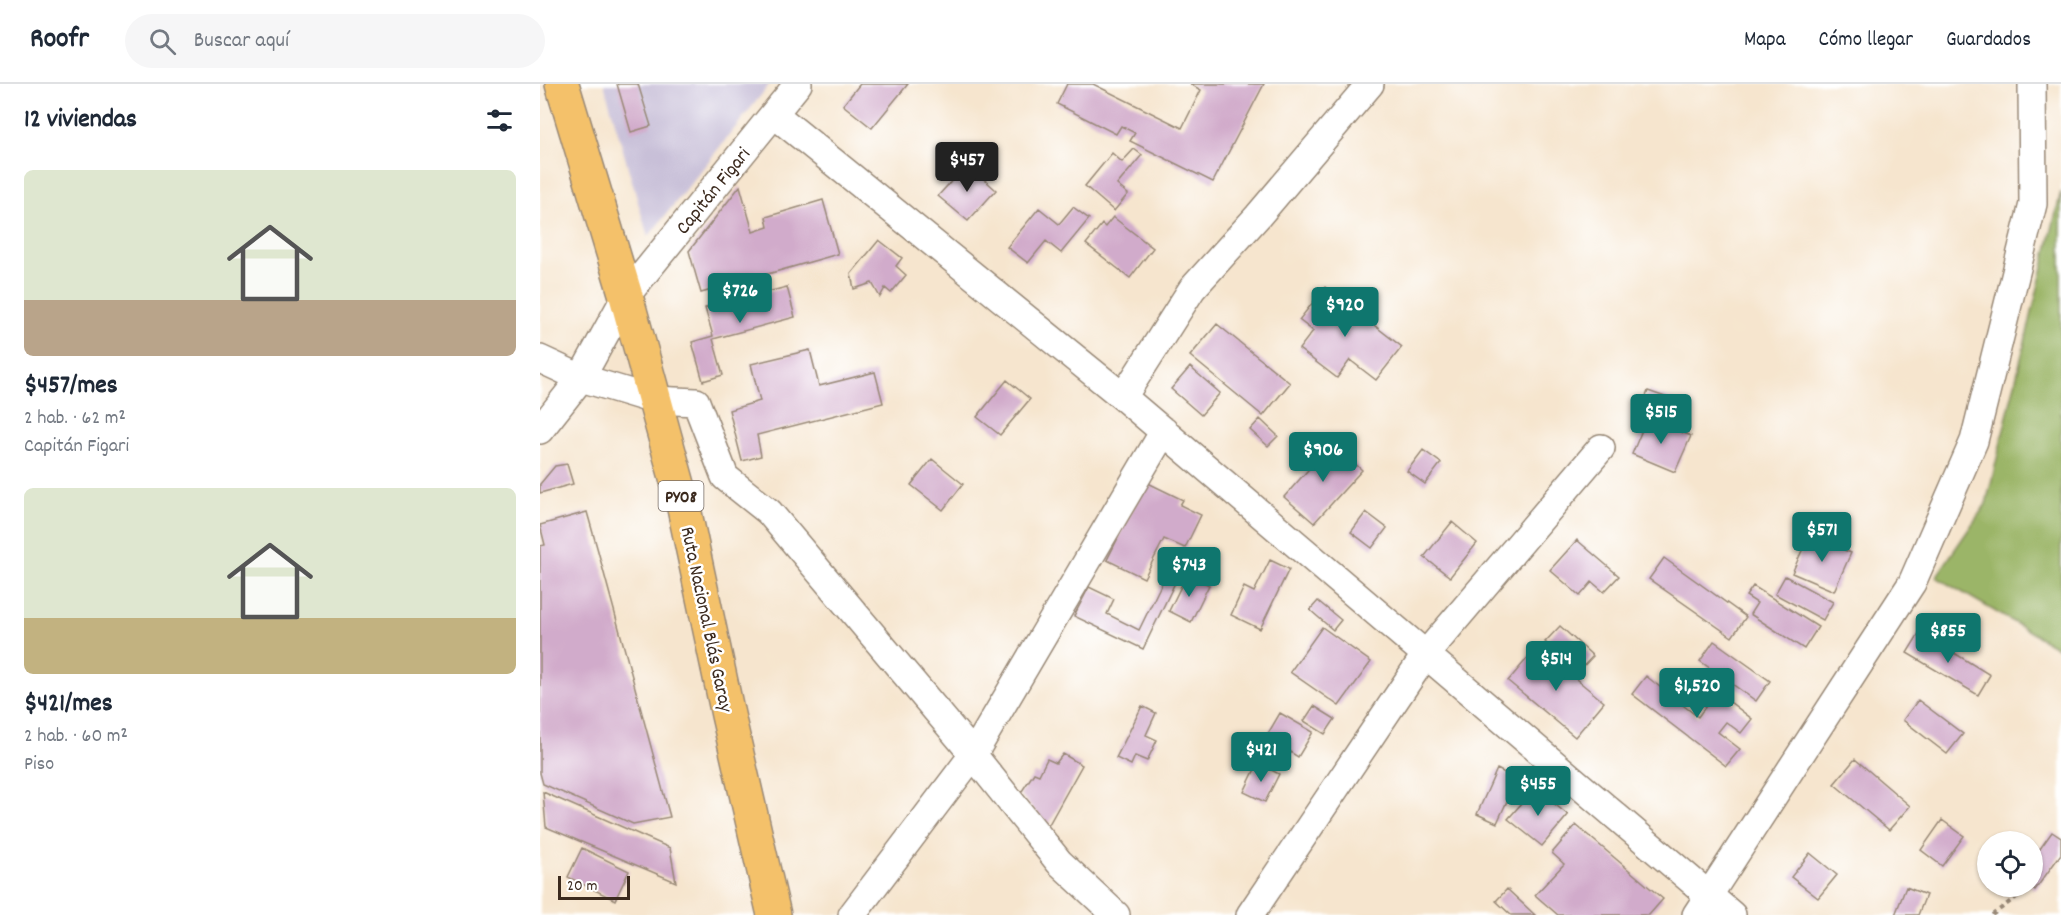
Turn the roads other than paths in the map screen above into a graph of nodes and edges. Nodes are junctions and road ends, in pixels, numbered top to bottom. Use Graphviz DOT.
graph roads {
  1 [pos="562,84"];
  2 [pos="798,84"];
  3 [pos="1370,84"];
  4 [pos="2032,84"];
  5 [pos="774,114"];
  6 [pos="626,296"];
  7 [pos="540,359"];
  8 [pos="581,378"];
  9 [pos="1123,397"];
  10 [pos="654,400"];
  11 [pos="540,430"];
  12 [pos="1164,431"];
  13 [pos="1601,448"];
  14 [pos="1426,654"];
  15 [pos="974,756"];
  16 [pos="1702,905"];
  17 [pos="774,915"];
  18 [pos="852,915"];
  19 [pos="1116,915"];
  20 [pos="1250,915"];
  21 [pos="1732,915"];
  1 -- 6 [label="highway, Ruta Nacional Blás Garay / PY08"];
  2 -- 5 [label="street, Capitán Figari"];
  3 -- 9 [label="street"];
  4 -- 16 [label="street"];
  5 -- 6 [label="street, Capitán Figari"];
  5 -- 9 [label="street"];
  6 -- 8 [label="street, Capitán Figari"];
  6 -- 10 [label="highway, Ruta Nacional Blás Garay / PY08"];
  7 -- 8 [label="street"];
  8 -- 10 [label="street"];
  8 -- 11 [label="street, Capitán Figari"];
  9 -- 12 [label="street"];
  10 -- 15 [label="street"];
  10 -- 17 [label="highway, Ruta Nacional Blás Garay / PY08"];
  12 -- 14 [label="street"];
  12 -- 15 [label="street"];
  13 -- 14 [label="street"];
  14 -- 16 [label="street"];
  14 -- 20 [label="street"];
  15 -- 18 [label="street"];
  15 -- 19 [label="street"];
  16 -- 21 [label="street"];
}
